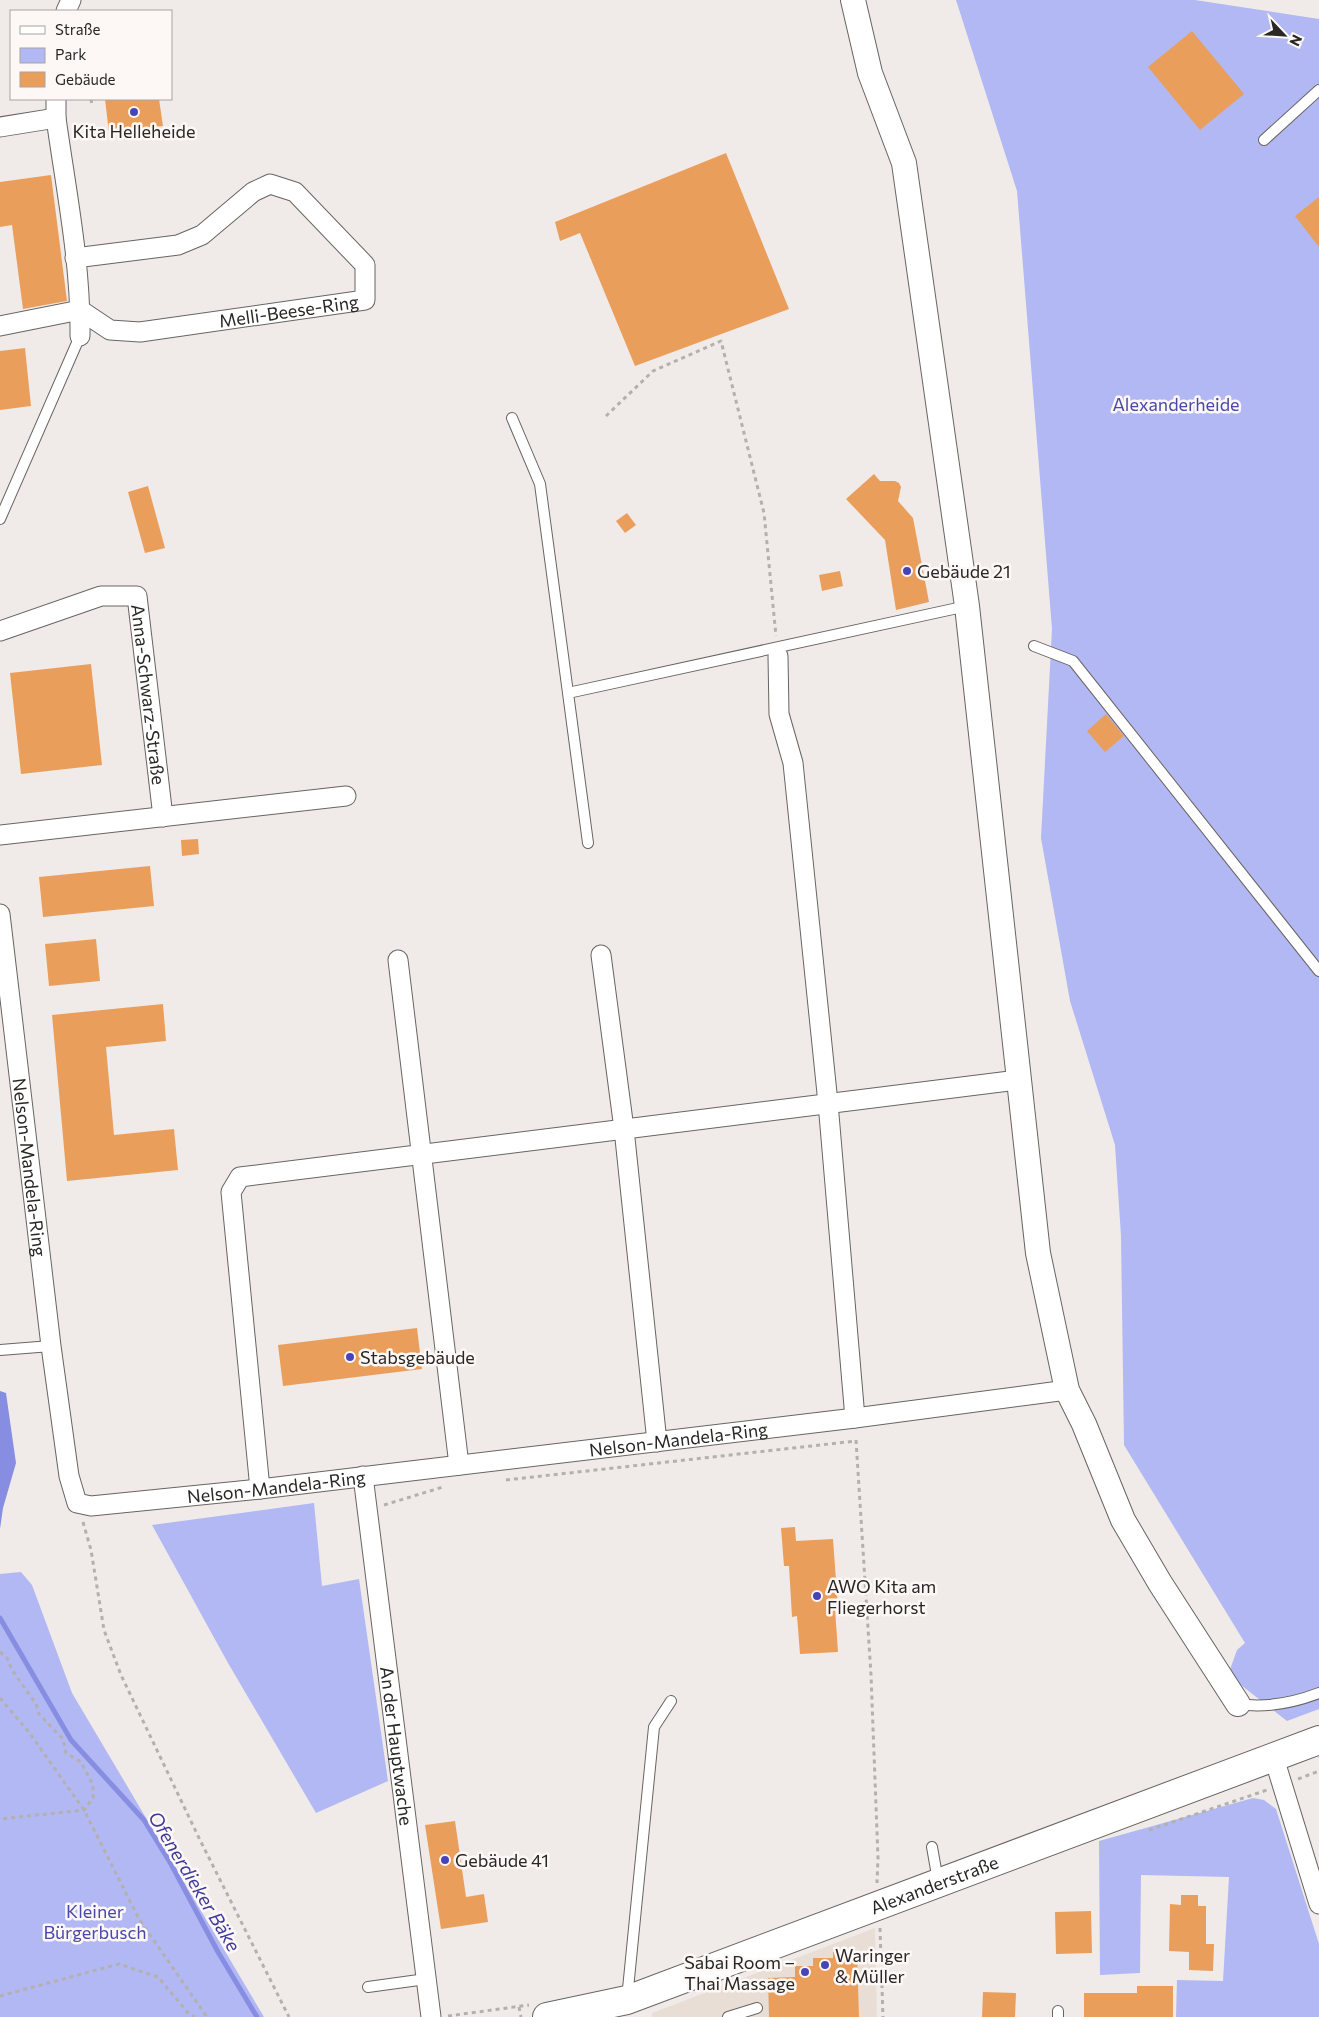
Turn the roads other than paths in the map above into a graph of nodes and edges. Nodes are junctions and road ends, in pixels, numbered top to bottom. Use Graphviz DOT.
graph roads {
  1 [pos="853,0"];
  2 [pos="1319,90"];
  3 [pos="56,100"];
  4 [pos="56,118"];
  5 [pos="0,127"];
  6 [pos="1264,140"];
  7 [pos="75,258"];
  8 [pos="80,310"];
  9 [pos="0,326"];
  10 [pos="80,336"];
  11 [pos="512,418"];
  12 [pos="0,519"];
  13 [pos="967,606"];
  14 [pos="0,631"];
  15 [pos="1034,646"];
  16 [pos="778,656"];
  17 [pos="568,693"];
  18 [pos="346,796"];
  19 [pos="163,816"];
  20 [pos="0,834"];
  21 [pos="588,843"];
  22 [pos="0,914"];
  23 [pos="601,955"];
  24 [pos="398,960"];
  25 [pos="1319,971"];
  26 [pos="1018,1080"];
  27 [pos="828,1103"];
  28 [pos="624,1129"];
  29 [pos="422,1154"];
  30 [pos="51,1346"];
  31 [pos="0,1350"];
  32 [pos="1067,1390"];
  33 [pos="855,1418"];
  34 [pos="657,1442"];
  35 [pos="459,1465"];
  36 [pos="363,1476"];
  37 [pos="260,1489"];
  38 [pos="1319,1694"];
  39 [pos="671,1701"];
  40 [pos="1238,1704"];
  41 [pos="1319,1740"];
  42 [pos="1274,1758"];
  43 [pos="932,1847"];
  44 [pos="938,1882"];
  45 [pos="1319,1904"];
  46 [pos="426,1979"];
  47 [pos="368,1987"];
  48 [pos="627,2000"];
  49 [pos="757,2008"];
  50 [pos="431,2017"];
  51 [pos="547,2017"];
  52 [pos="728,2017"];
  1 -- 13 [label="street"];
  2 -- 6 [label="lane"];
  3 -- 4 [label="street"];
  4 -- 5 [label="street"];
  4 -- 7 [label="street"];
  7 -- 8 [label="street"];
  7 -- 8 [label="street, Melli-Beese-Ring"];
  8 -- 9 [label="street"];
  8 -- 10 [label="street"];
  10 -- 12 [label="lane"];
  11 -- 17 [label="lane"];
  13 -- 17 [label="lane"];
  13 -- 26 [label="street"];
  14 -- 19 [label="street, Anna-Schwarz-Straße"];
  15 -- 25 [label="lane"];
  16 -- 27 [label="street"];
  17 -- 21 [label="lane"];
  18 -- 19 [label="street"];
  19 -- 20 [label="street"];
  22 -- 30 [label="street, Nelson-Mandela-Ring"];
  23 -- 28 [label="street"];
  24 -- 29 [label="street"];
  26 -- 27 [label="street"];
  26 -- 32 [label="street"];
  27 -- 28 [label="street"];
  27 -- 33 [label="street"];
  28 -- 29 [label="street"];
  28 -- 34 [label="street"];
  29 -- 35 [label="street"];
  29 -- 37 [label="street"];
  30 -- 31 [label="lane"];
  30 -- 37 [label="street, Nelson-Mandela-Ring"];
  32 -- 33 [label="street, Nelson-Mandela-Ring"];
  32 -- 40 [label="street"];
  33 -- 34 [label="street, Nelson-Mandela-Ring"];
  34 -- 35 [label="street, Nelson-Mandela-Ring"];
  35 -- 36 [label="street, Nelson-Mandela-Ring"];
  36 -- 37 [label="street, Nelson-Mandela-Ring"];
  36 -- 46 [label="street, An der Hauptwache"];
  38 -- 40 [label="lane"];
  39 -- 48 [label="lane"];
  41 -- 42 [label="main road, Alexanderstraße"];
  42 -- 44 [label="main road, Alexanderstraße"];
  42 -- 45 [label="street"];
  43 -- 44 [label="lane"];
  44 -- 48 [label="main road, Alexanderstraße"];
  46 -- 47 [label="lane"];
  46 -- 50 [label="street, An der Hauptwache"];
  48 -- 51 [label="main road, Alexanderstraße"];
  49 -- 52 [label="lane"];
}
